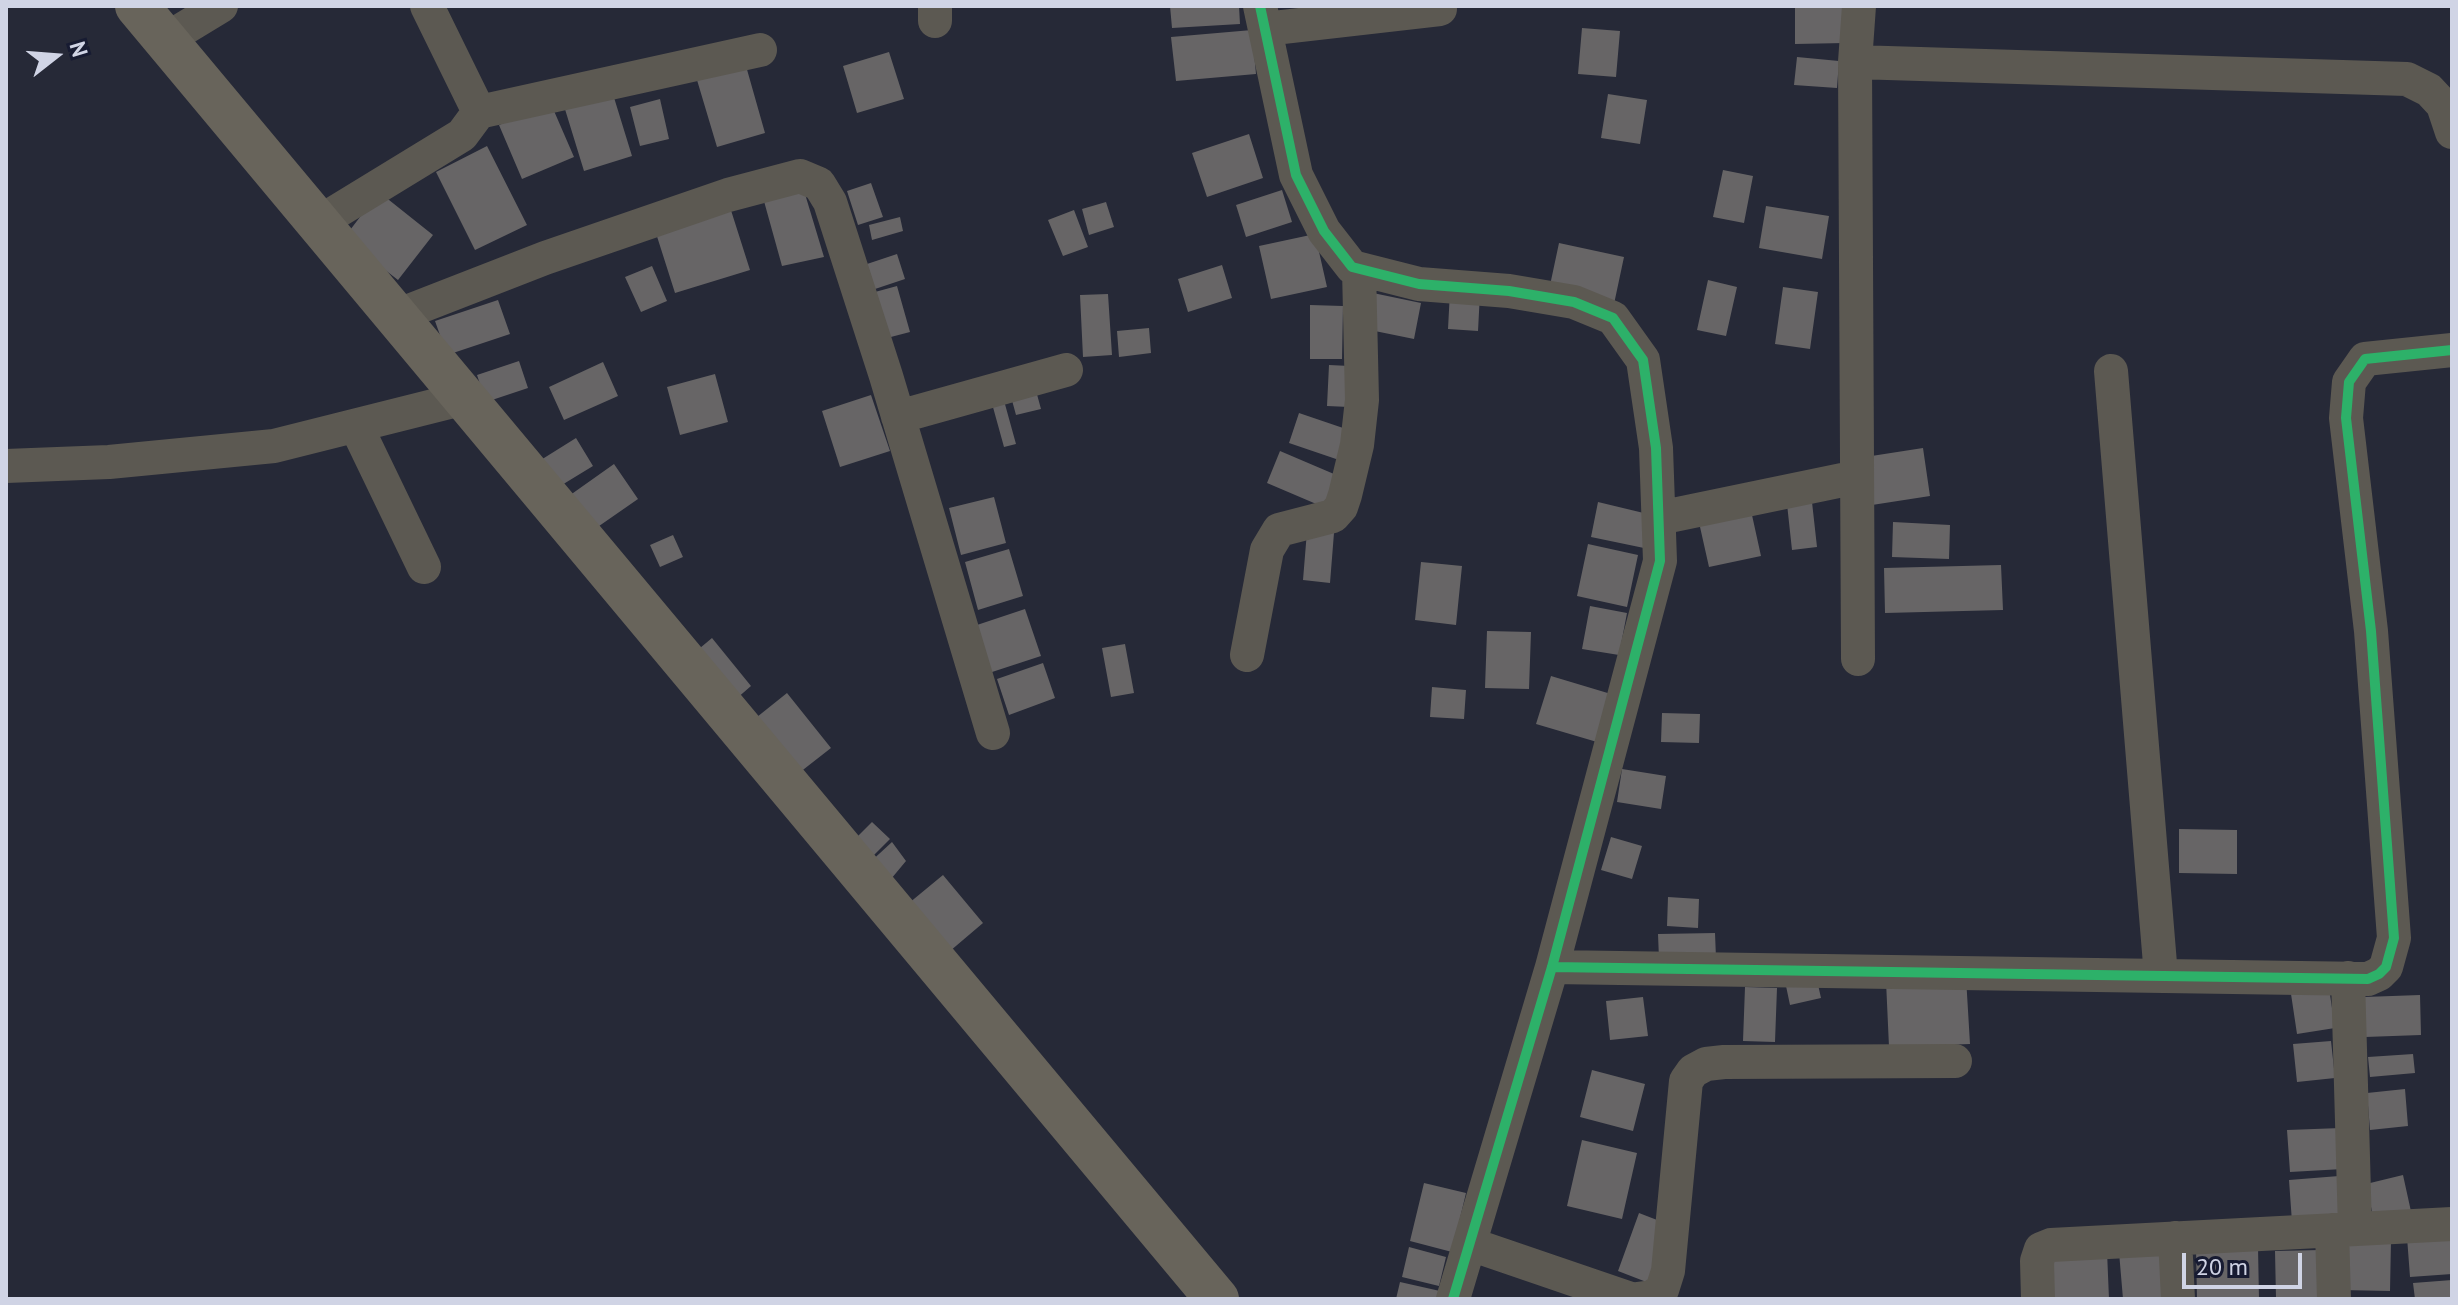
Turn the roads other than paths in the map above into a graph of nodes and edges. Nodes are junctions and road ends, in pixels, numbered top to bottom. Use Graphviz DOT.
graph roads {
  1 [pos="137,6"];
  2 [pos="221,6"];
  3 [pos="427,6"];
  4 [pos="1859,6"];
  5 [pos="1440,9"];
  6 [pos="1263,18"];
  7 [pos="165,40"];
  8 [pos="760,50"];
  9 [pos="1855,62"];
  10 [pos="479,112"];
  11 [pos="2452,132"];
  12 [pos="318,223"];
  13 [pos="1359,269"];
  14 [pos="396,316"];
  15 [pos="2452,350"];
  16 [pos="1066,370"];
  17 [pos="2111,371"];
  18 [pos="465,398"];
  19 [pos="898,417"];
  20 [pos="356,426"];
  21 [pos="6,466"];
  22 [pos="1857,477"];
  23 [pos="1659,518"];
  24 [pos="424,567"];
  25 [pos="1247,655"];
  26 [pos="1858,659"];
  27 [pos="993,733"];
  28 [pos="1552,967"];
  29 [pos="2161,976"];
  30 [pos="2348,978"];
  31 [pos="1955,1061"];
  32 [pos="2452,1224"];
  33 [pos="2343,1230"];
  34 [pos="2175,1238"];
  35 [pos="1470,1244"];
  36 [pos="1217,1299"];
  37 [pos="1453,1299"];
  38 [pos="1631,1299"];
  39 [pos="1637,1299"];
  40 [pos="2038,1299"];
  41 [pos="2178,1299"];
  42 [pos="2334,1299"];
  1 -- 7 [label="main road"];
  2 -- 7 [label="street"];
  3 -- 10 [label="street"];
  4 -- 9 [label="street"];
  5 -- 6 [label="street"];
  6 -- 13 [label="street"];
  7 -- 12 [label="main road"];
  8 -- 10 [label="street"];
  9 -- 11 [label="street"];
  9 -- 22 [label="street"];
  10 -- 12 [label="street"];
  12 -- 14 [label="main road"];
  13 -- 23 [label="street"];
  13 -- 25 [label="street"];
  14 -- 18 [label="main road"];
  14 -- 19 [label="street"];
  15 -- 30 [label="street"];
  16 -- 19 [label="street"];
  17 -- 29 [label="street"];
  18 -- 20 [label="street"];
  18 -- 36 [label="main road"];
  19 -- 27 [label="street"];
  20 -- 21 [label="street"];
  20 -- 24 [label="street"];
  22 -- 23 [label="street"];
  22 -- 26 [label="street"];
  23 -- 28 [label="street"];
  28 -- 29 [label="street"];
  28 -- 35 [label="street"];
  29 -- 30 [label="street"];
  30 -- 33 [label="street"];
  31 -- 39 [label="street"];
  32 -- 33 [label="street"];
  33 -- 34 [label="street"];
  33 -- 42 [label="street"];
  34 -- 40 [label="street"];
  34 -- 41 [label="street"];
  35 -- 37 [label="street"];
  35 -- 38 [label="street"];
}
